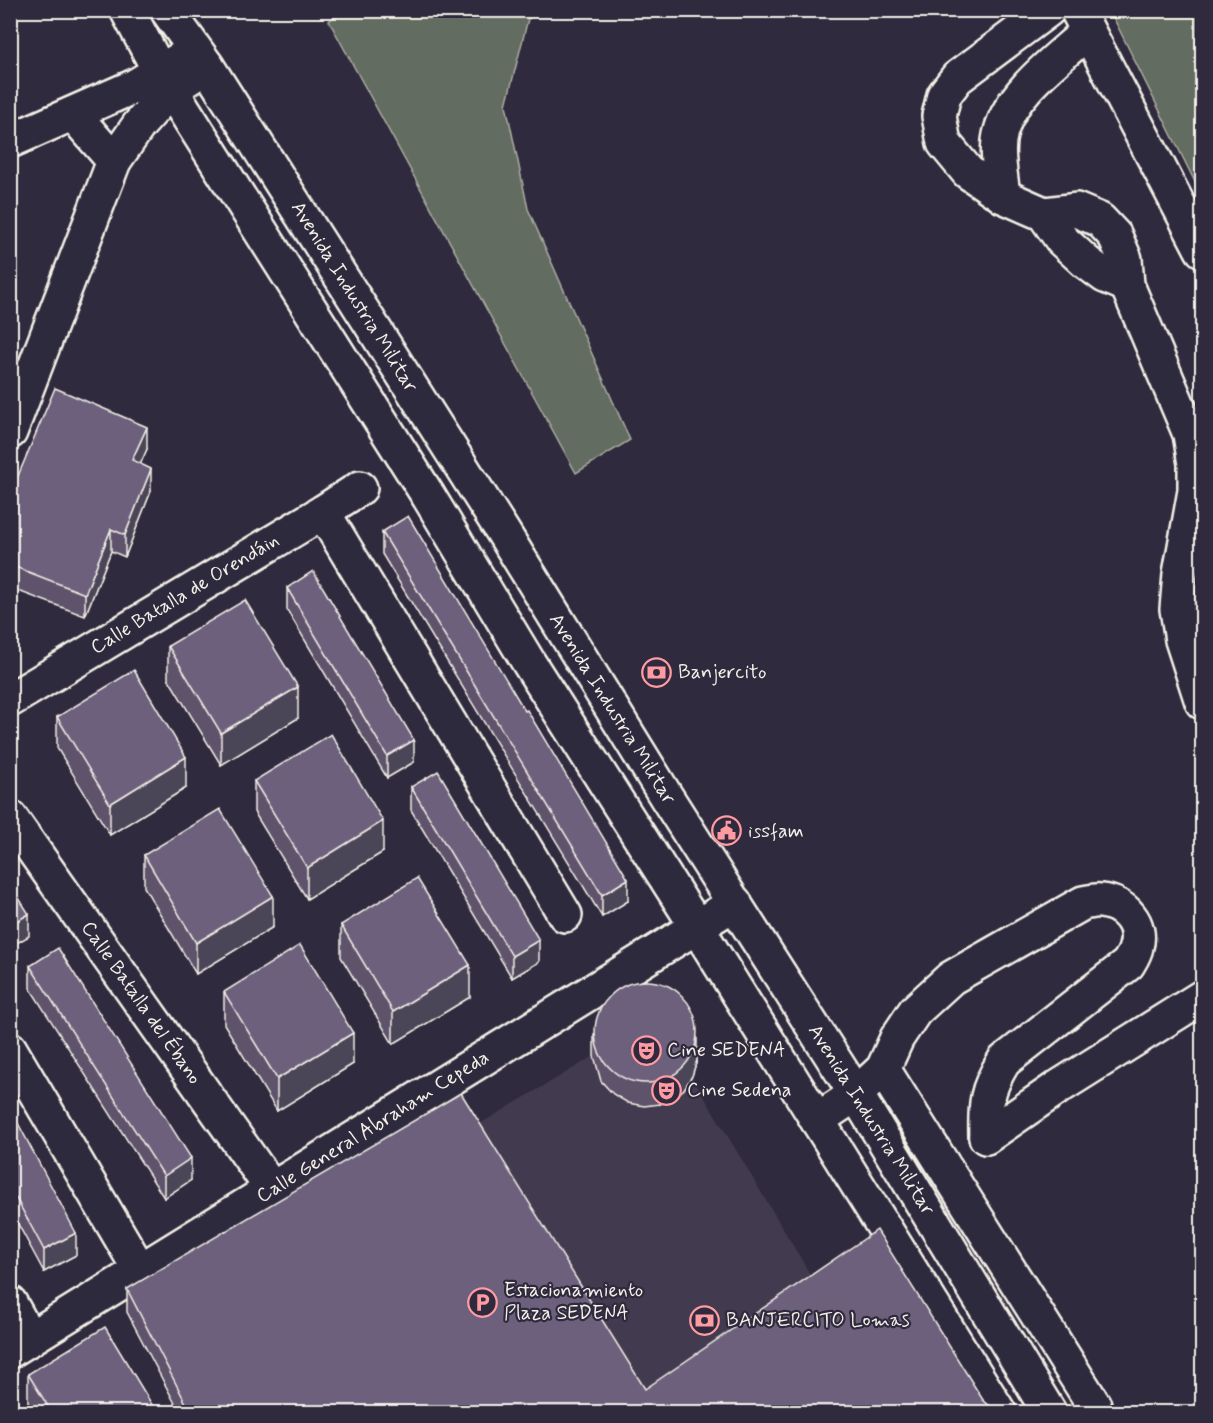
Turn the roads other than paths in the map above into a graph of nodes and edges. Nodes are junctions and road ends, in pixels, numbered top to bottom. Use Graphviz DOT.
graph roads {
  1 [pos="127,10"];
  2 [pos="167,10"];
  3 [pos="1048,10"];
  4 [pos="1082,21"];
  5 [pos="202,58"];
  6 [pos="166,80"];
  7 [pos="84,109"];
  8 [pos="10,141"];
  9 [pos="114,161"];
  10 [pos="1003,196"];
  11 [pos="1203,250"];
  12 [pos="10,432"];
  13 [pos="360,488"];
  14 [pos="323,512"];
  15 [pos="10,700"];
  16 [pos="1203,702"];
  17 [pos="10,817"];
  18 [pos="735,903"];
  19 [pos="566,915"];
  20 [pos="697,927"];
  21 [pos="1203,998"];
  22 [pos="10,1049"];
  23 [pos="883,1070"];
  24 [pos="856,1094"];
  25 [pos="817,1120"];
  26 [pos="272,1189"];
  27 [pos="141,1272"];
  28 [pos="10,1303"];
  29 [pos="20,1345"];
  30 [pos="999,1413"];
  31 [pos="1049,1413"];
  32 [pos="1095,1413"];
  1 -- 6 [label="street"];
  2 -- 5 [label="street, Avenida Industria Militar"];
  3 -- 10 [label="street"];
  4 -- 10 [label="street"];
  4 -- 11 [label="street"];
  5 -- 6 [label="street"];
  5 -- 18 [label="street, Avenida Industria Militar"];
  6 -- 7 [label="street"];
  6 -- 9 [label="street"];
  6 -- 20 [label="street"];
  7 -- 8 [label="street"];
  7 -- 9 [label="street"];
  9 -- 12 [label="street"];
  10 -- 16 [label="street"];
  13 -- 14 [label="street, Calle Batalla de Orendáin"];
  14 -- 15 [label="street, Calle Batalla de Orendáin"];
  14 -- 19 [label="street"];
  17 -- 26 [label="street, Calle Batalla del Ébano"];
  18 -- 20 [label="street, Calle General Abraham Cepeda"];
  18 -- 24 [label="street, Avenida Industria Militar"];
  20 -- 25 [label="street"];
  20 -- 26 [label="street, Calle General Abraham Cepeda"];
  21 -- 23 [label="street"];
  22 -- 27 [label="street"];
  23 -- 24 [label="street"];
  23 -- 32 [label="street"];
  24 -- 25 [label="street"];
  24 -- 31 [label="street, Avenida Industria Militar"];
  25 -- 30 [label="street"];
  26 -- 27 [label="street, Calle General Abraham Cepeda"];
  27 -- 29 [label="street, Calle General Abraham Cepeda"];
  28 -- 29 [label="street"];
}
